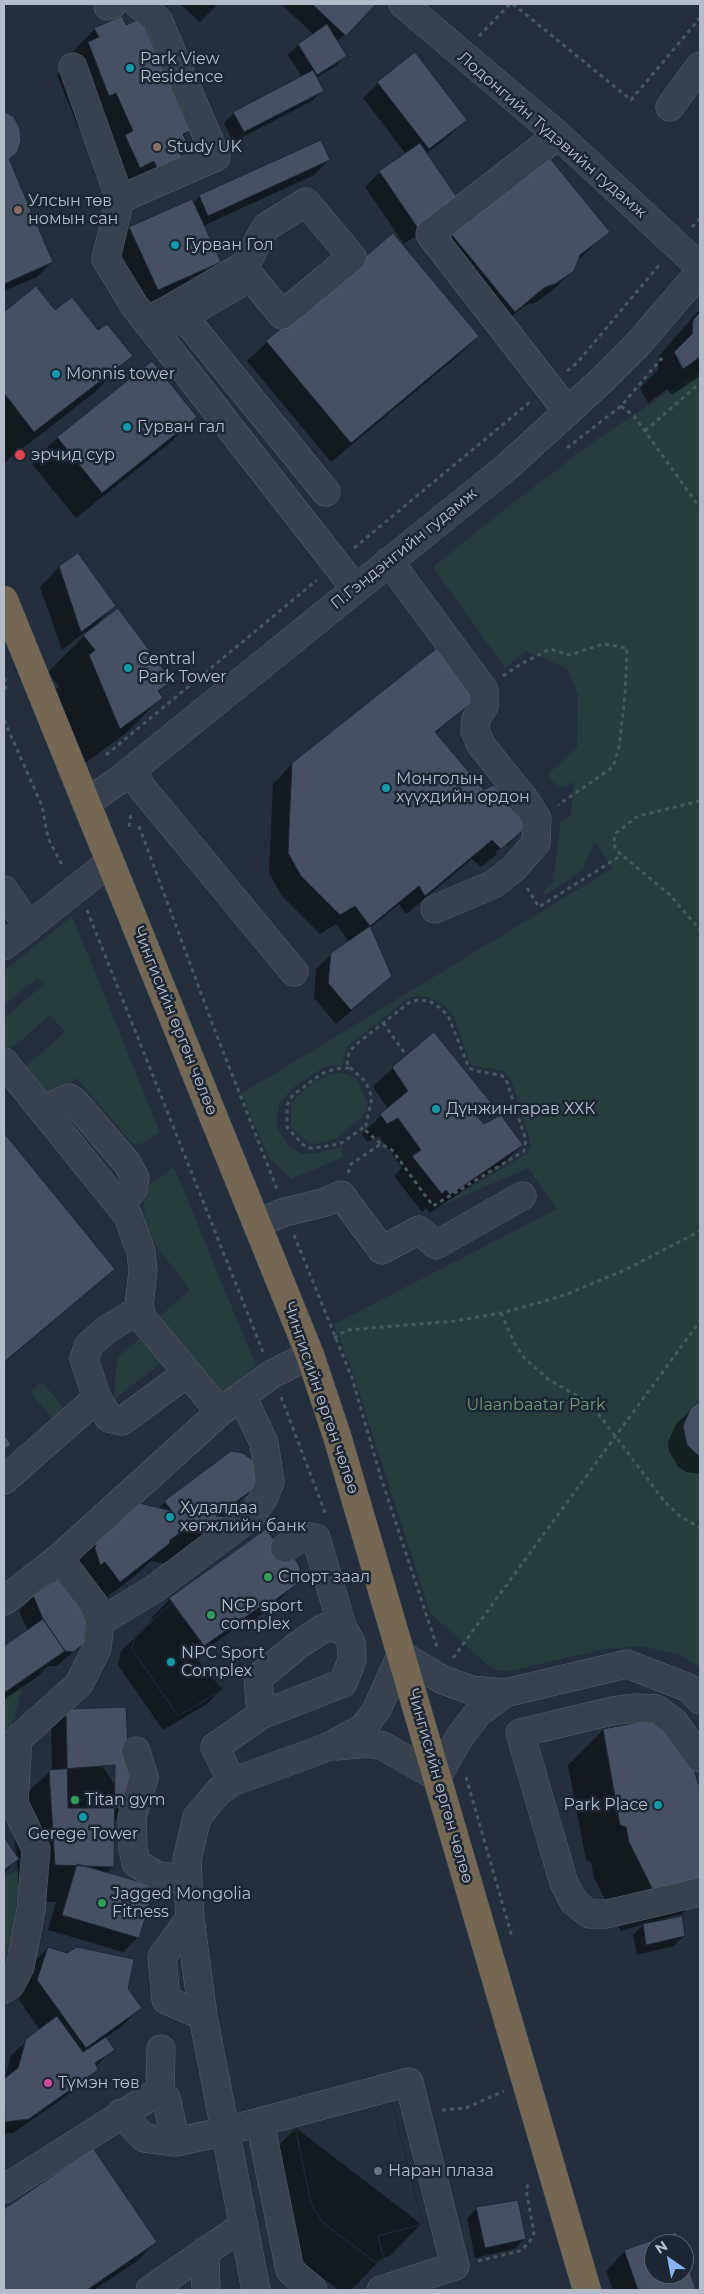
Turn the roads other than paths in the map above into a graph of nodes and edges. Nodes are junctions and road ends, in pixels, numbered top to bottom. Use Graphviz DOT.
graph roads {
  1 [pos="138,4"];
  2 [pos="402,4"];
  3 [pos="700,66"];
  4 [pos="73,67"];
  5 [pos="670,107"];
  6 [pos="558,136"];
  7 [pos="120,199"];
  8 [pos="700,268"];
  9 [pos="700,272"];
  10 [pos="179,311"];
  11 [pos="151,327"];
  12 [pos="568,412"];
  13 [pos="326,492"];
  14 [pos="389,561"];
  15 [pos="355,588"];
  16 [pos="4,600"];
  17 [pos="137,779"];
  18 [pos="86,803"];
  19 [pos="110,862"];
  20 [pos="4,890"];
  21 [pos="435,909"];
  22 [pos="29,927"];
  23 [pos="4,946"];
  24 [pos="294,972"];
  25 [pos="4,1062"];
  26 [pos="522,1196"];
  27 [pos="258,1223"];
  28 [pos="140,1309"];
  29 [pos="318,1348"];
  30 [pos="175,1382"];
  31 [pos="242,1396"];
  32 [pos="97,1398"];
  33 [pos="220,1412"];
  34 [pos="4,1480"];
  35 [pos="285,1548"];
  36 [pos="58,1558"];
  37 [pos="5,1598"];
  38 [pos="100,1622"];
  39 [pos="343,1629"];
  40 [pos="401,1656"];
  41 [pos="505,1693"];
  42 [pos="700,1700"];
  43 [pos="261,1715"];
  44 [pos="328,1747"];
  45 [pos="136,1751"];
  46 [pos="700,1758"];
  47 [pos="437,1777"];
  48 [pos="232,1782"];
  49 [pos="9,1806"];
  50 [pos="188,1883"];
  51 [pos="700,1892"];
  52 [pos="4,1989"];
  53 [pos="161,2050"];
  54 [pos="160,2094"];
  55 [pos="121,2114"];
  56 [pos="260,2122"];
  57 [pos="226,2131"];
  58 [pos="176,2142"];
  59 [pos="4,2189"];
  60 [pos="244,2224"];
  61 [pos="205,2252"];
  62 [pos="150,2290"];
  63 [pos="206,2290"];
  64 [pos="256,2290"];
  65 [pos="313,2290"];
  66 [pos="382,2290"];
  67 [pos="587,2290"];
  1 -- 7 [label="street"];
  2 -- 6 [label="street, Лодонгийн Түдэвийн гудамж"];
  3 -- 5 [label="street"];
  4 -- 7 [label="street"];
  6 -- 8 [label="street, Лодонгийн Түдэвийн гудамж"];
  6 -- 12 [label="street"];
  7 -- 11 [label="street"];
  9 -- 12 [label="street, П.Гэндэнгийн гудамж"];
  10 -- 10 [label="street"];
  10 -- 11 [label="street"];
  10 -- 13 [label="street"];
  11 -- 15 [label="street"];
  12 -- 14 [label="street, П.Гэндэнгийн гудамж"];
  14 -- 15 [label="street, П.Гэндэнгийн гудамж"];
  14 -- 21 [label="street"];
  15 -- 17 [label="street, П.Гэндэнгийн гудамж"];
  16 -- 18 [label="highway, Чингисийн өргөн чөлөө"];
  17 -- 18 [label="street, П.Гэндэнгийн гудамж"];
  17 -- 24 [label="street"];
  18 -- 19 [label="highway, Чингисийн өргөн чөлөө"];
  19 -- 22 [label="street"];
  19 -- 27 [label="highway, Чингисийн өргөн чөлөө"];
  20 -- 22 [label="street"];
  22 -- 23 [label="street"];
  25 -- 28 [label="street"];
  26 -- 27 [label="street"];
  27 -- 29 [label="highway, Чингисийн өргөн чөлөө"];
  28 -- 32 [label="street"];
  28 -- 33 [label="street"];
  29 -- 31 [label="street"];
  29 -- 40 [label="highway, Чингисийн өргөн чөлөө"];
  30 -- 32 [label="street"];
  31 -- 33 [label="street"];
  31 -- 38 [label="street"];
  32 -- 34 [label="street"];
  33 -- 36 [label="street"];
  35 -- 39 [label="street"];
  36 -- 37 [label="street"];
  36 -- 38 [label="street"];
  38 -- 49 [label="street"];
  39 -- 43 [label="street"];
  39 -- 43 [label="street"];
  40 -- 41 [label="street"];
  40 -- 44 [label="street"];
  40 -- 47 [label="highway, Чингисийн өргөн чөлөө"];
  41 -- 42 [label="street"];
  41 -- 47 [label="street"];
  43 -- 48 [label="street"];
  44 -- 47 [label="street"];
  44 -- 48 [label="street"];
  45 -- 50 [label="street"];
  46 -- 51 [label="street"];
  47 -- 67 [label="highway, Чингисийн өргөн чөлөө"];
  48 -- 50 [label="street"];
  49 -- 52 [label="street"];
  50 -- 57 [label="street"];
  53 -- 54 [label="street"];
  54 -- 55 [label="street"];
  54 -- 58 [label="street"];
  55 -- 58 [label="street"];
  55 -- 59 [label="street"];
  56 -- 57 [label="street"];
  56 -- 65 [label="street"];
  56 -- 66 [label="street"];
  57 -- 58 [label="street"];
  57 -- 60 [label="street"];
  60 -- 61 [label="street"];
  60 -- 64 [label="street"];
  61 -- 62 [label="street"];
  61 -- 63 [label="street"];
}
